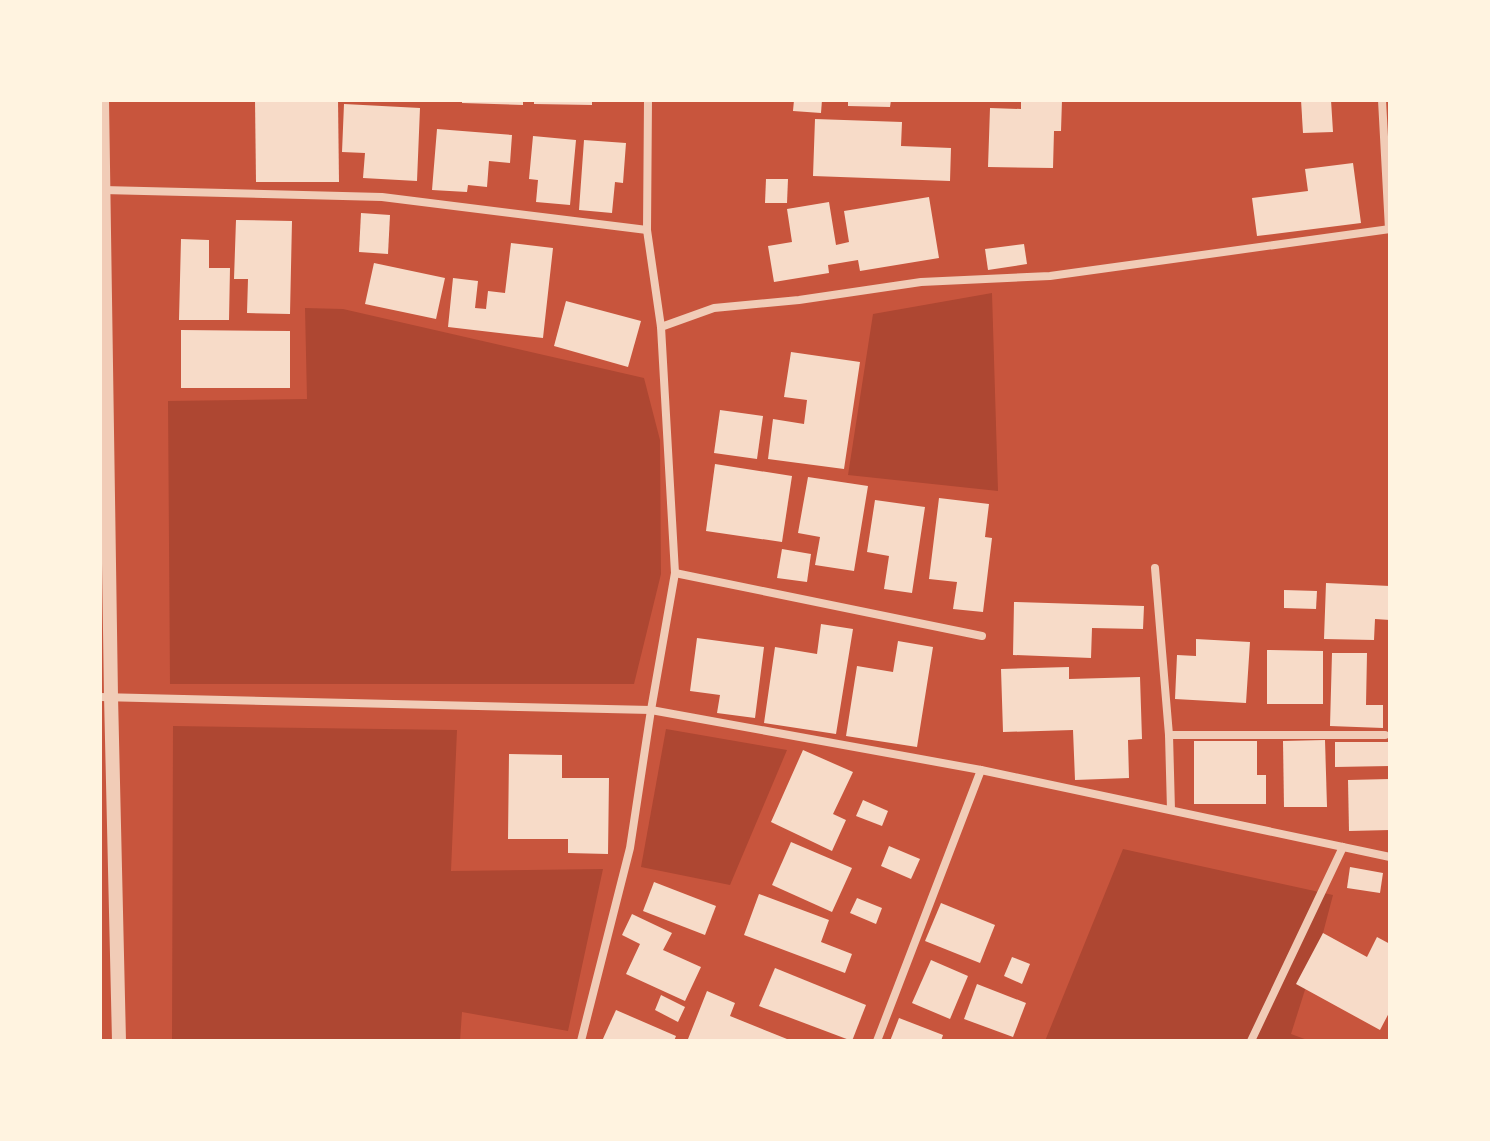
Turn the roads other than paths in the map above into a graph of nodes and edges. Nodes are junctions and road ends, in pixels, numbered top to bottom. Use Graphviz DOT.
graph roads {
  1 [pos="102,100"];
  2 [pos="648,100"];
  3 [pos="1382,100"];
  4 [pos="101,126"];
  5 [pos="103,190"];
  6 [pos="1390,229"];
  7 [pos="647,230"];
  8 [pos="661,327"];
  9 [pos="1155,568"];
  10 [pos="675,573"];
  11 [pos="982,636"];
  12 [pos="106,696"];
  13 [pos="651,710"];
  14 [pos="1169,735"];
  15 [pos="1385,735"];
  16 [pos="981,770"];
  17 [pos="1171,810"];
  18 [pos="1343,847"];
  19 [pos="1390,857"];
  20 [pos="119,1041"];
  21 [pos="581,1041"];
  22 [pos="877,1041"];
  23 [pos="1251,1041"];
  1 -- 4 [label="street"];
  2 -- 7 [label="street"];
  3 -- 6 [label="street"];
  4 -- 5 [label="street"];
  5 -- 7 [label="street"];
  5 -- 12 [label="street"];
  6 -- 8 [label="street"];
  7 -- 8 [label="street"];
  8 -- 10 [label="street"];
  9 -- 14 [label="street"];
  10 -- 11 [label="street"];
  10 -- 13 [label="street"];
  12 -- 13 [label="street"];
  12 -- 20 [label="street"];
  13 -- 16 [label="street"];
  13 -- 21 [label="street"];
  14 -- 15 [label="street"];
  14 -- 17 [label="street"];
  16 -- 17 [label="street"];
  16 -- 22 [label="street"];
  17 -- 18 [label="street"];
  18 -- 19 [label="street"];
  18 -- 23 [label="street"];
}
